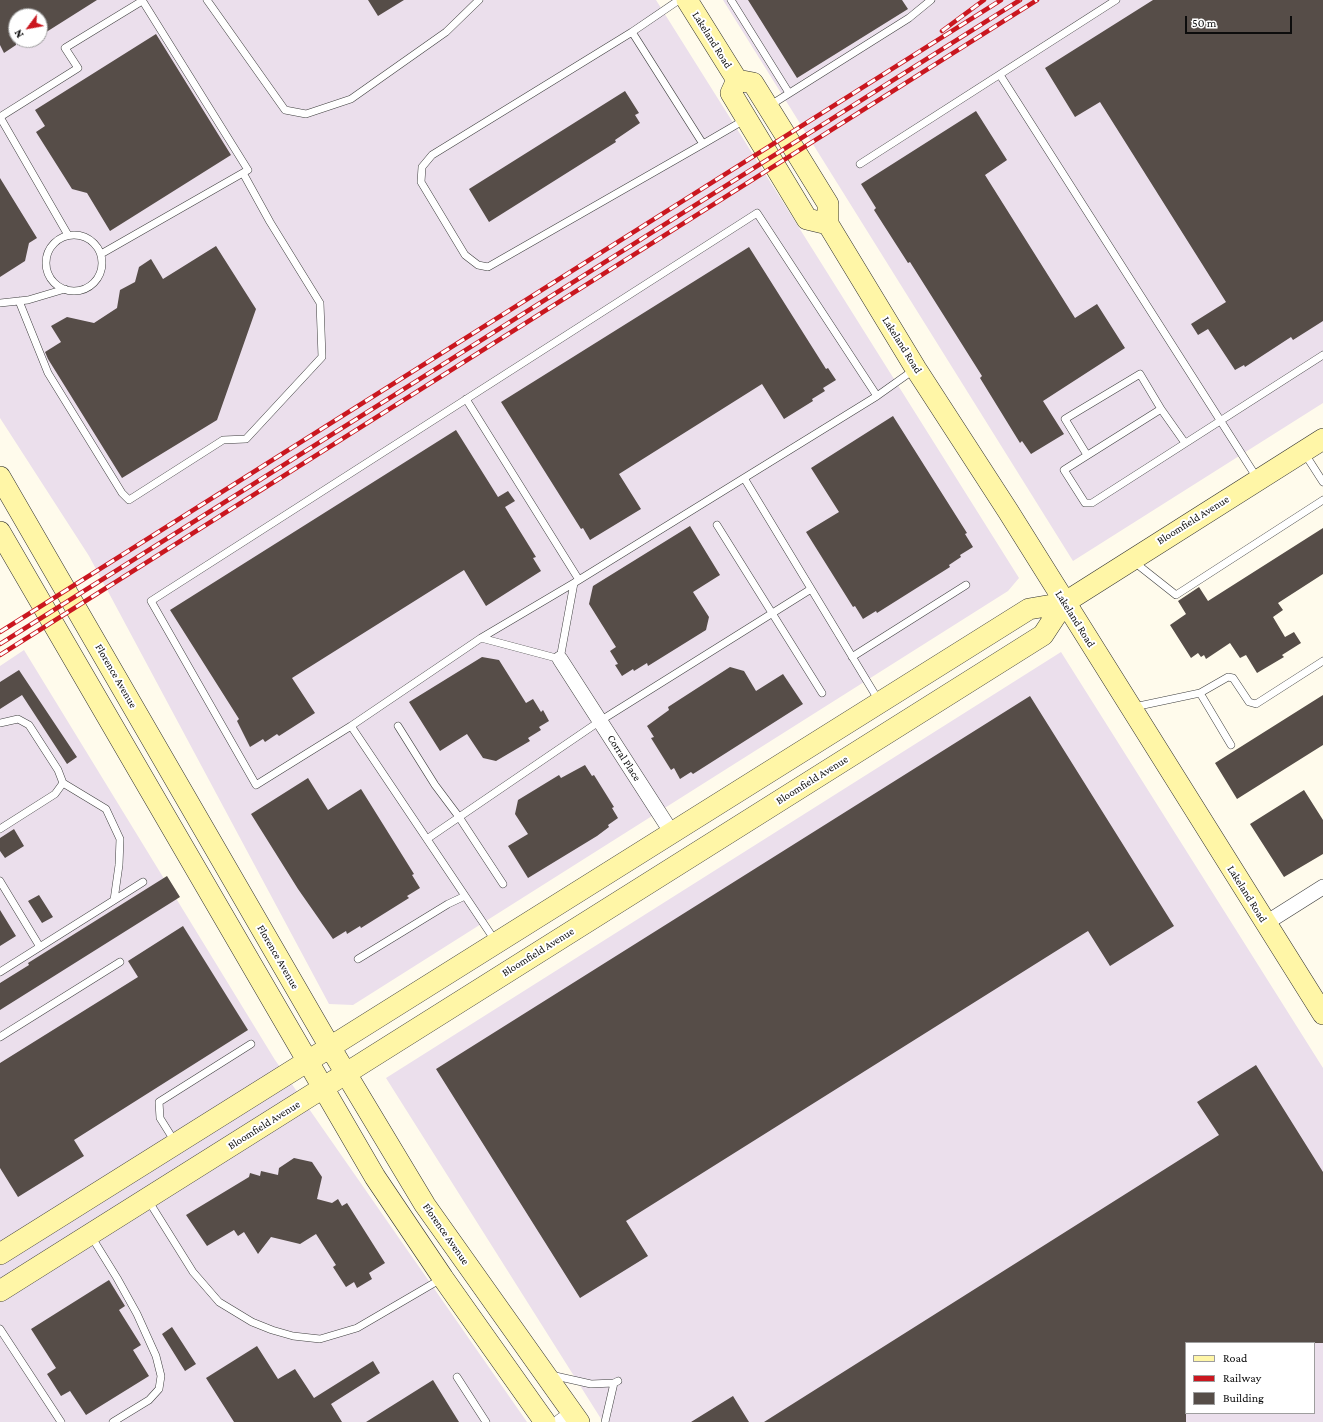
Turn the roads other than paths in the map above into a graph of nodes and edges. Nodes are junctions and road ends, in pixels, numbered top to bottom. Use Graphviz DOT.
graph roads {
  1 [pos="142,0"];
  2 [pos="207,0"];
  3 [pos="480,0"];
  4 [pos="731,0"];
  5 [pos="931,0"];
  6 [pos="1116,0"];
  7 [pos="688,1"];
  8 [pos="632,32"];
  9 [pos="1000,75"];
  10 [pos="737,80"];
  11 [pos="789,93"];
  12 [pos="767,107"];
  13 [pos="0,117"];
  14 [pos="746,119"];
  15 [pos="703,144"];
  16 [pos="860,164"];
  17 [pos="243,173"];
  18 [pos="828,224"];
  19 [pos="68,235"];
  20 [pos="101,254"];
  21 [pos="65,289"];
  22 [pos="19,301"];
  23 [pos="0,303"];
  24 [pos="1323,355"];
  25 [pos="916,368"];
  26 [pos="877,396"];
  27 [pos="466,399"];
  28 [pos="1161,409"];
  29 [pos="1220,420"];
  30 [pos="1323,438"];
  31 [pos="1185,443"];
  32 [pos="1303,451"];
  33 [pos="1087,455"];
  34 [pos="0,477"];
  35 [pos="744,478"];
  36 [pos="1257,480"];
  37 [pos="1323,482"];
  38 [pos="1323,500"];
  39 [pos="717,525"];
  40 [pos="0,532"];
  41 [pos="1131,560"];
  42 [pos="576,581"];
  43 [pos="966,585"];
  44 [pos="811,589"];
  45 [pos="1064,603"];
  46 [pos="772,614"];
  47 [pos="481,638"];
  48 [pos="852,657"];
  49 [pos="560,659"];
  50 [pos="1323,661"];
  51 [pos="822,693"];
  52 [pos="1200,693"];
  53 [pos="880,703"];
  54 [pos="1130,708"];
  55 [pos="600,721"];
  56 [pos="0,723"];
  57 [pos="351,726"];
  58 [pos="398,726"];
  59 [pos="1231,745"];
  60 [pos="63,783"];
  61 [pos="459,817"];
  62 [pos="0,829"];
  63 [pos="672,833"];
  64 [pos="427,839"];
  65 [pos="688,858"];
  66 [pos="0,881"];
  67 [pos="143,882"];
  68 [pos="503,884"];
  69 [pos="1323,887"];
  70 [pos="465,896"];
  71 [pos="114,900"];
  72 [pos="1266,923"];
  73 [pos="497,944"];
  74 [pos="40,946"];
  75 [pos="358,959"];
  76 [pos="120,962"];
  77 [pos="0,972"];
  78 [pos="1323,1014"];
  79 [pos="0,1037"];
  80 [pos="251,1044"];
  81 [pos="330,1047"];
  82 [pos="308,1062"];
  83 [pos="346,1073"];
  84 [pos="323,1088"];
  85 [pos="177,1144"];
  86 [pos="147,1199"];
  87 [pos="90,1234"];
  88 [pos="0,1254"];
  89 [pos="475,1276"];
  90 [pos="443,1278"];
  91 [pos="0,1291"];
  92 [pos="0,1328"];
  93 [pos="545,1373"];
  94 [pos="457,1376"];
  95 [pos="571,1419"];
  96 [pos="61,1422"];
  97 [pos="113,1422"];
  98 [pos="486,1422"];
  99 [pos="545,1422"];
  100 [pos="605,1422"];
  1 -- 13 [label="lane"];
  1 -- 17 [label="lane"];
  2 -- 3 [label="lane"];
  4 -- 11 [label="lane"];
  5 -- 11 [label="lane"];
  6 -- 9 [label="lane"];
  7 -- 8 [label="lane"];
  7 -- 10 [label="main road, Lakeland Road"];
  8 -- 15 [label="lane"];
  8 -- 15 [label="lane"];
  9 -- 16 [label="lane"];
  9 -- 29 [label="lane"];
  10 -- 12 [label="main road, Lakeland Road"];
  10 -- 14 [label="main road, Lakeland Road"];
  11 -- 12 [label="lane"];
  12 -- 18 [label="main road, Lakeland Road"];
  13 -- 19 [label="lane"];
  14 -- 15 [label="lane"];
  14 -- 18 [label="main road, Lakeland Road"];
  17 -- 20 [label="lane"];
  17 -- 22 [label="lane"];
  18 -- 25 [label="main road, Lakeland Road"];
  19 -- 20 [label="lane"];
  19 -- 21 [label="lane"];
  20 -- 21 [label="lane"];
  21 -- 22 [label="lane"];
  22 -- 23 [label="lane"];
  24 -- 29 [label="lane"];
  25 -- 26 [label="lane"];
  25 -- 45 [label="main road, Lakeland Road"];
  26 -- 27 [label="lane"];
  26 -- 35 [label="lane"];
  27 -- 42 [label="lane"];
  27 -- 57 [label="lane"];
  28 -- 31 [label="lane"];
  28 -- 33 [label="lane"];
  28 -- 33 [label="lane"];
  29 -- 31 [label="lane"];
  29 -- 36 [label="lane"];
  30 -- 32 [label="main road, Bloomfield Avenue"];
  31 -- 33 [label="lane"];
  32 -- 36 [label="main road, Bloomfield Avenue"];
  32 -- 37 [label="lane"];
  34 -- 81 [label="main road, Florence Avenue"];
  35 -- 42 [label="lane"];
  35 -- 44 [label="lane"];
  36 -- 41 [label="main road, Bloomfield Avenue"];
  38 -- 41 [label="lane"];
  39 -- 46 [label="lane"];
  40 -- 82 [label="main road"];
  41 -- 45 [label="main road, Bloomfield Avenue"];
  42 -- 47 [label="lane"];
  42 -- 49 [label="lane"];
  43 -- 48 [label="lane"];
  44 -- 46 [label="lane"];
  44 -- 48 [label="lane"];
  45 -- 53 [label="main road, Bloomfield Avenue"];
  45 -- 54 [label="main road, Lakeland Road"];
  45 -- 65 [label="main road, Bloomfield Avenue"];
  46 -- 51 [label="lane"];
  46 -- 55 [label="lane"];
  47 -- 49 [label="lane"];
  47 -- 57 [label="lane"];
  48 -- 53 [label="lane"];
  49 -- 55 [label="street, Corral Place"];
  50 -- 52 [label="lane"];
  52 -- 54 [label="lane"];
  52 -- 59 [label="lane"];
  53 -- 63 [label="main road, Bloomfield Avenue"];
  54 -- 72 [label="main road, Lakeland Road"];
  55 -- 61 [label="lane"];
  55 -- 63 [label="street, Corral Place"];
  56 -- 60 [label="lane"];
  57 -- 64 [label="lane"];
  58 -- 61 [label="lane"];
  60 -- 62 [label="lane"];
  60 -- 71 [label="lane"];
  61 -- 64 [label="lane"];
  61 -- 68 [label="lane"];
  63 -- 65 [label="main road, Corral Place"];
  63 -- 73 [label="main road, Bloomfield Avenue"];
  64 -- 70 [label="lane"];
  65 -- 83 [label="main road, Bloomfield Avenue"];
  66 -- 74 [label="lane"];
  67 -- 71 [label="lane"];
  69 -- 72 [label="street"];
  70 -- 73 [label="lane"];
  70 -- 75 [label="lane"];
  71 -- 74 [label="lane"];
  72 -- 78 [label="main road, Lakeland Road"];
  73 -- 81 [label="main road, Bloomfield Avenue"];
  74 -- 77 [label="lane"];
  76 -- 79 [label="lane"];
  80 -- 85 [label="lane"];
  81 -- 82 [label="main road, Bloomfield Avenue"];
  81 -- 83 [label="main road, Florence Avenue"];
  82 -- 84 [label="main road"];
  82 -- 85 [label="main road, Bloomfield Avenue"];
  83 -- 84 [label="main road, Bloomfield Avenue"];
  83 -- 89 [label="main road, Florence Avenue"];
  84 -- 86 [label="main road, Bloomfield Avenue"];
  84 -- 90 [label="main road"];
  85 -- 88 [label="main road, Bloomfield Avenue"];
  86 -- 87 [label="main road, Bloomfield Avenue"];
  86 -- 90 [label="lane"];
  87 -- 91 [label="main road, Bloomfield Avenue"];
  87 -- 97 [label="lane"];
  89 -- 90 [label="main road"];
  89 -- 93 [label="main road, Florence Avenue"];
  90 -- 99 [label="main road"];
  92 -- 96 [label="lane"];
  93 -- 95 [label="main road, Florence Avenue"];
  93 -- 100 [label="lane"];
  94 -- 98 [label="lane"];
}
